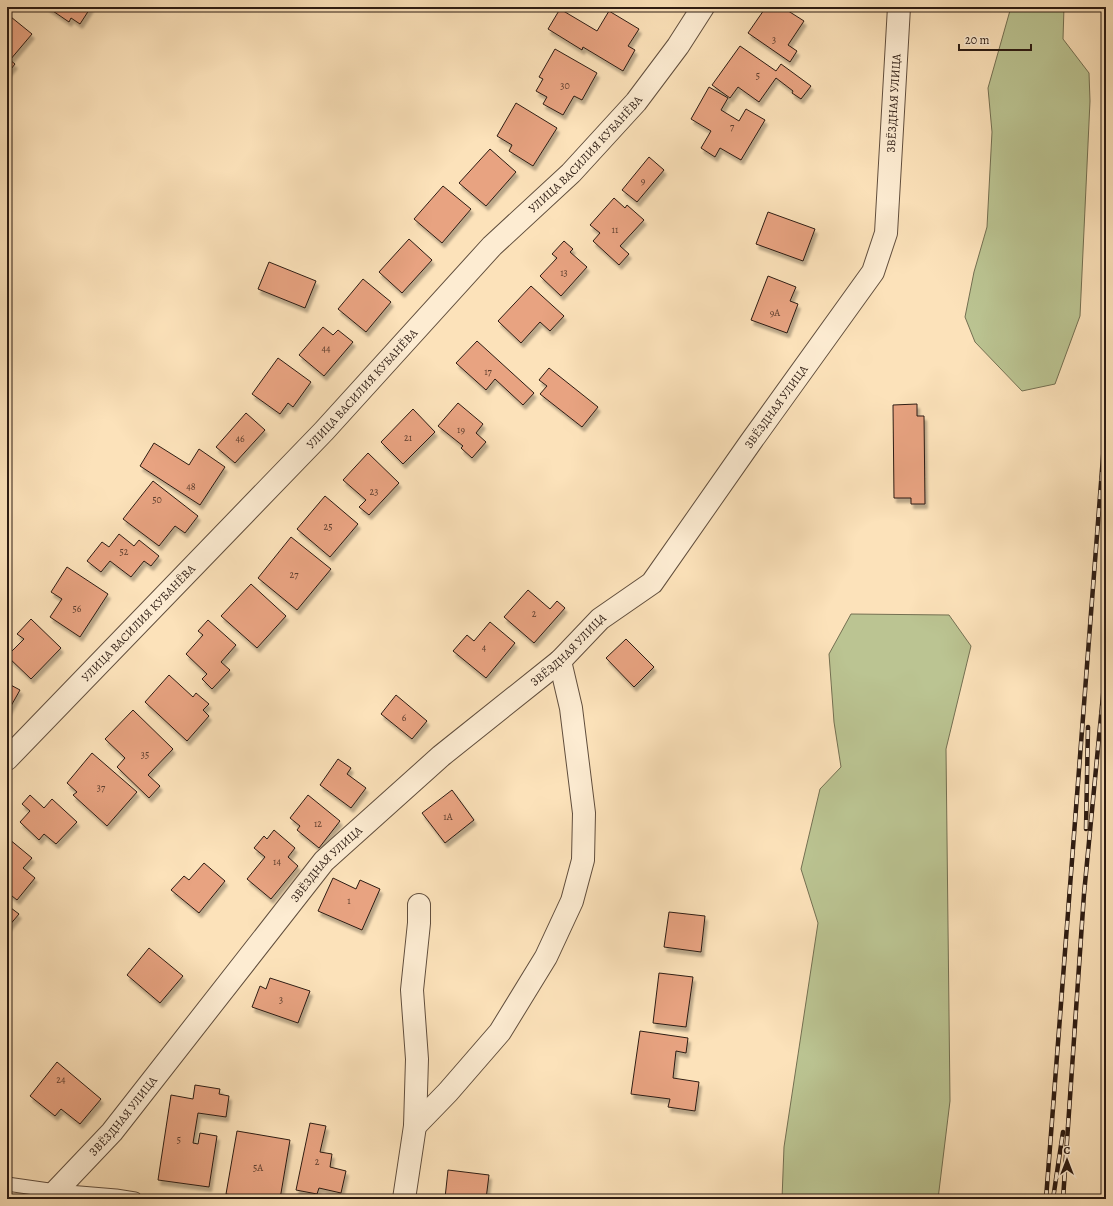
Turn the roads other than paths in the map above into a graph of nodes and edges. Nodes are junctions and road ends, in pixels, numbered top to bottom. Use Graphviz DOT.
graph roads {
  1 [pos="703,7"];
  2 [pos="899,7"];
  3 [pos="560,661"];
  4 [pos="7,759"];
  5 [pos="419,905"];
  6 [pos="415,1126"];
  7 [pos="7,1184"];
  8 [pos="55,1195"];
  9 [pos="135,1199"];
  10 [pos="404,1199"];
  1 -- 4 [label="street, УЛИЦА ВАСИЛИЯ КУБАНЁВА"];
  2 -- 3 [label="street, ЗВЁЗДНАЯ УЛИЦА"];
  3 -- 6 [label="street"];
  3 -- 8 [label="street, ЗВЁЗДНАЯ УЛИЦА"];
  5 -- 6 [label="street"];
  6 -- 10 [label="street"];
  7 -- 8 [label="lane"];
  8 -- 9 [label="lane"];
}
